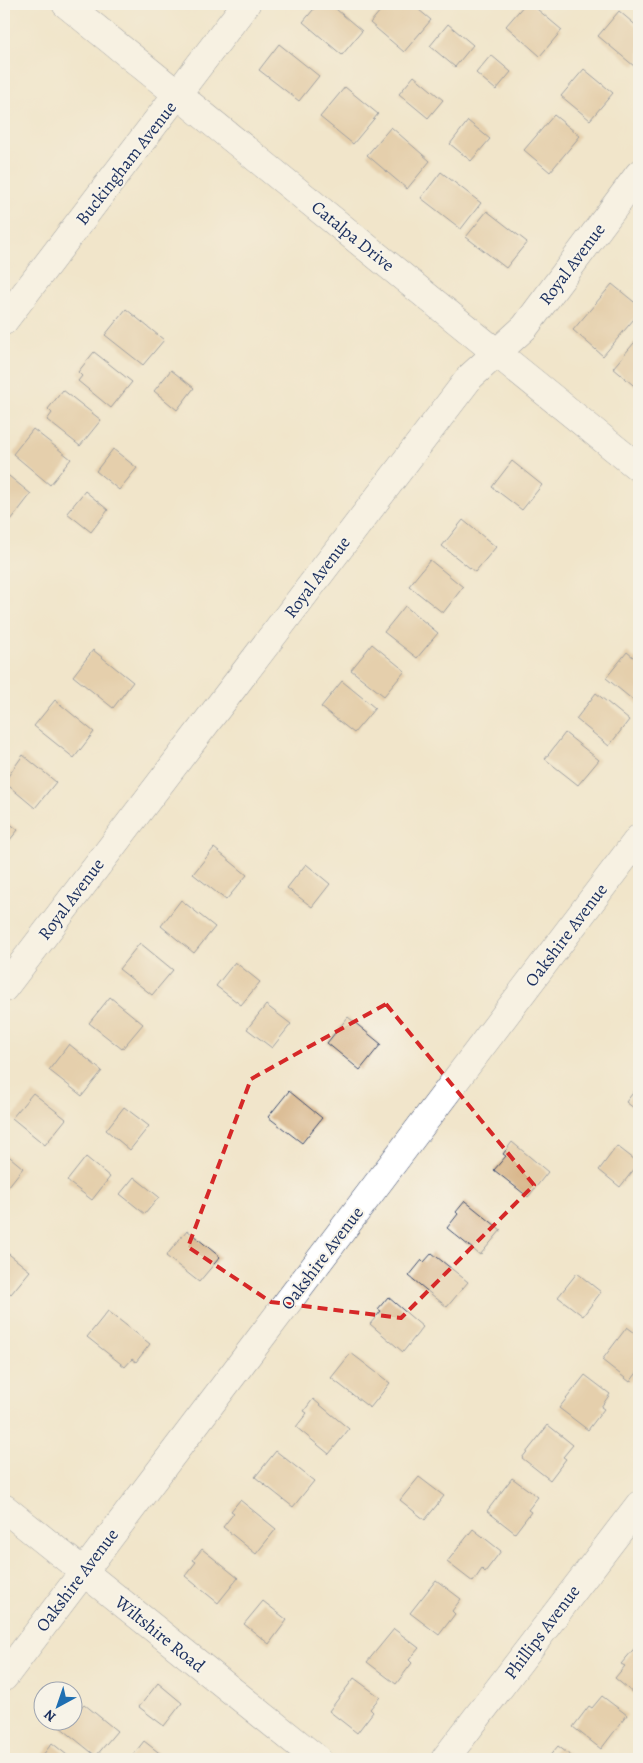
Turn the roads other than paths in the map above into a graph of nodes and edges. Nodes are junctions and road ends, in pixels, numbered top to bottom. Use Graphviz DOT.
graph roads {
  1 [pos="66,4"];
  2 [pos="246,4"];
  3 [pos="179,94"];
  4 [pos="639,174"];
  5 [pos="4,321"];
  6 [pos="497,352"];
  7 [pos="639,468"];
  8 [pos="639,838"];
  9 [pos="4,988"];
  10 [pos="639,1505"];
  11 [pos="4,1508"];
  12 [pos="83,1572"];
  13 [pos="4,1677"];
  14 [pos="317,1759"];
  15 [pos="445,1759"];
  1 -- 3 [label="street, Catalpa Drive"];
  2 -- 3 [label="street, Buckingham Avenue"];
  3 -- 5 [label="street, Buckingham Avenue"];
  3 -- 6 [label="street, Catalpa Drive"];
  4 -- 6 [label="street, Royal Avenue"];
  6 -- 7 [label="street, Catalpa Drive"];
  6 -- 9 [label="street, Royal Avenue"];
  8 -- 12 [label="street, Oakshire Avenue"];
  10 -- 15 [label="street, Phillips Avenue"];
  11 -- 12 [label="street, Wiltshire Road"];
  12 -- 13 [label="street, Oakshire Avenue"];
  12 -- 14 [label="street, Wiltshire Road"];
}
